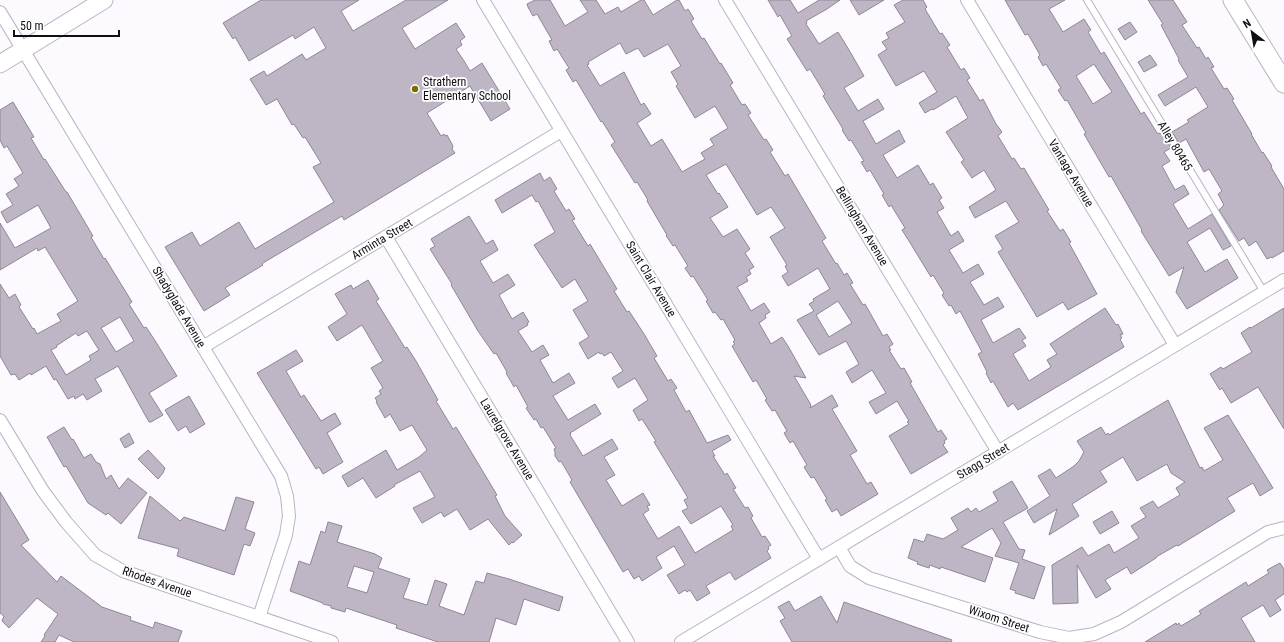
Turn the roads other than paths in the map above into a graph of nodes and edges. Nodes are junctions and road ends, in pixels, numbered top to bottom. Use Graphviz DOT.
graph roads {
  1 [pos="104,0"];
  2 [pos="483,0"];
  3 [pos="725,0"];
  4 [pos="966,0"];
  5 [pos="1087,0"];
  6 [pos="1234,0"];
  7 [pos="0,12"];
  8 [pos="22,50"];
  9 [pos="0,64"];
  10 [pos="1284,83"];
  11 [pos="561,131"];
  12 [pos="386,237"];
  13 [pos="1284,280"];
  14 [pos="1264,292"];
  15 [pos="1175,345"];
  16 [pos="203,347"];
  17 [pos="0,420"];
  18 [pos="998,452"];
  19 [pos="1284,528"];
  20 [pos="839,547"];
  21 [pos="819,558"];
  22 [pos="259,617"];
  23 [pos="332,642"];
  24 [pos="628,642"];
  25 [pos="681,642"];
  1 -- 8 [label="street"];
  2 -- 11 [label="street, Saint Clair Avenue"];
  3 -- 18 [label="street, Bellingham Avenue"];
  4 -- 15 [label="street, Vantage Avenue"];
  5 -- 14 [label="lane, Alley 80465"];
  6 -- 10 [label="main road"];
  7 -- 8 [label="street, Shadyglade Avenue"];
  8 -- 9 [label="street"];
  8 -- 16 [label="street, Shadyglade Avenue"];
  11 -- 12 [label="street, Arminta Street"];
  11 -- 21 [label="street, Saint Clair Avenue"];
  12 -- 16 [label="street, Arminta Street"];
  12 -- 24 [label="street, Laurelgrove Avenue"];
  13 -- 14 [label="street, Stagg Street"];
  14 -- 15 [label="street, Stagg Street"];
  15 -- 18 [label="street, Stagg Street"];
  16 -- 22 [label="street, Shadyglade Avenue"];
  17 -- 22 [label="street, Rhodes Avenue"];
  18 -- 20 [label="street, Stagg Street"];
  19 -- 20 [label="street, Wixom Street"];
  20 -- 21 [label="street, Stagg Street"];
  21 -- 25 [label="street, Stagg Street"];
  22 -- 23 [label="street, Rhodes Avenue"];
}
